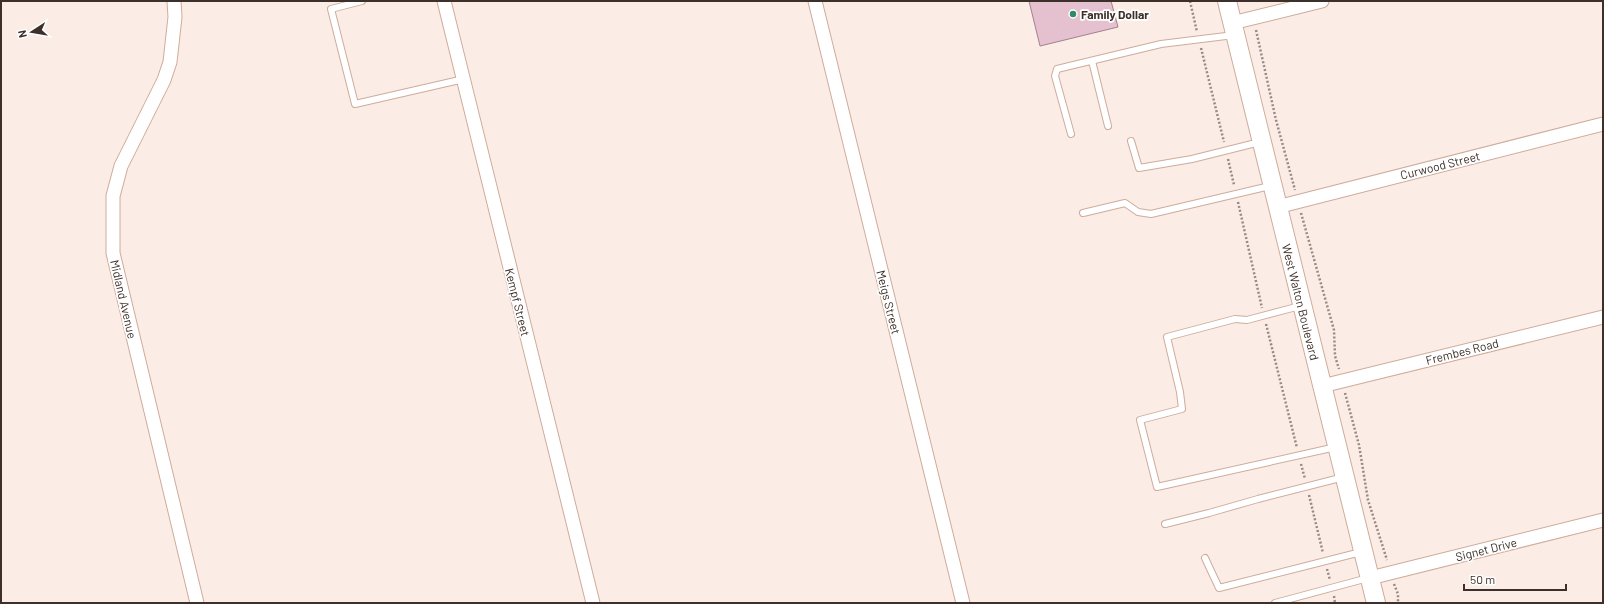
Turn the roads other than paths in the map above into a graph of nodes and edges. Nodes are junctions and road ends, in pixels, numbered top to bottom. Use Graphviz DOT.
graph roads {
  1 [pos="174,1"];
  2 [pos="362,1"];
  3 [pos="444,1"];
  4 [pos="815,1"];
  5 [pos="1227,1"];
  6 [pos="1322,1"];
  7 [pos="1234,29"];
  8 [pos="1092,61"];
  9 [pos="464,79"];
  10 [pos="1603,124"];
  11 [pos="1108,126"];
  12 [pos="1071,134"];
  13 [pos="1131,140"];
  14 [pos="1261,142"];
  15 [pos="1272,185"];
  16 [pos="1277,207"];
  17 [pos="1082,213"];
  18 [pos="1302,306"];
  19 [pos="1603,317"];
  20 [pos="1322,386"];
  21 [pos="1337,447"];
  22 [pos="1345,477"];
  23 [pos="1603,520"];
  24 [pos="1165,524"];
  25 [pos="1363,551"];
  26 [pos="1205,558"];
  27 [pos="1370,578"];
  28 [pos="197,603"];
  29 [pos="593,603"];
  30 [pos="963,603"];
  31 [pos="1275,603"];
  32 [pos="1376,603"];
  1 -- 28 [label="street, Midland Avenue"];
  2 -- 9 [label="lane"];
  3 -- 9 [label="street, Kempf Street"];
  4 -- 30 [label="street, Meigs Street"];
  5 -- 7 [label="main road, West Walton Boulevard"];
  6 -- 7 [label="street"];
  7 -- 8 [label="lane"];
  7 -- 14 [label="main road, West Walton Boulevard"];
  8 -- 11 [label="lane"];
  8 -- 12 [label="lane"];
  9 -- 29 [label="street, Kempf Street"];
  10 -- 16 [label="street, Curwood Street"];
  13 -- 14 [label="lane"];
  14 -- 15 [label="main road, West Walton Boulevard"];
  15 -- 16 [label="main road, West Walton Boulevard"];
  15 -- 17 [label="lane"];
  16 -- 18 [label="main road, West Walton Boulevard"];
  18 -- 20 [label="main road, West Walton Boulevard"];
  18 -- 21 [label="lane"];
  19 -- 20 [label="street, Frembes Road"];
  20 -- 21 [label="main road, West Walton Boulevard"];
  21 -- 22 [label="main road, West Walton Boulevard"];
  22 -- 24 [label="lane"];
  22 -- 25 [label="main road, West Walton Boulevard"];
  23 -- 27 [label="street, Signet Drive"];
  25 -- 26 [label="lane"];
  25 -- 27 [label="main road, West Walton Boulevard"];
  27 -- 31 [label="lane"];
  27 -- 32 [label="main road, West Walton Boulevard"];
}
